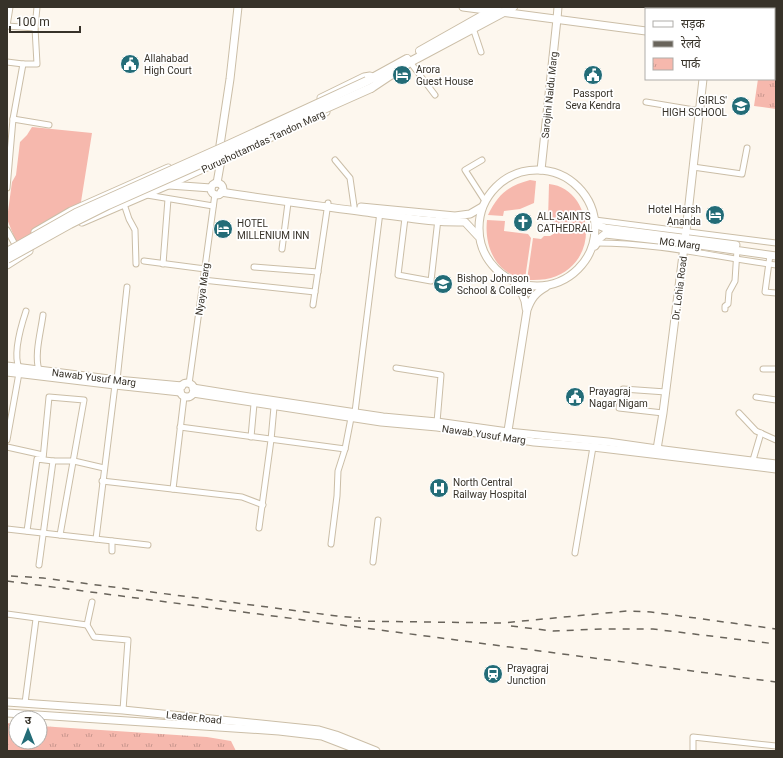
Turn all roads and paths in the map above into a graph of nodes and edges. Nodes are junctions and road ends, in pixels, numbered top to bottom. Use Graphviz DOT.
graph roads {
  1 [pos="10,7"];
  2 [pos="37,7"];
  3 [pos="238,7"];
  4 [pos="463,7"];
  5 [pos="513,7"];
  6 [pos="558,7"];
  7 [pos="561,7"];
  8 [pos="498,10"];
  9 [pos="558,20"];
  10 [pos="7,26"];
  11 [pos="35,28"];
  12 [pos="473,28"];
  13 [pos="645,31"];
  14 [pos="481,52"];
  15 [pos="7,62"];
  16 [pos="410,62"];
  17 [pos="23,64"];
  18 [pos="703,80"];
  19 [pos="372,83"];
  20 [pos="435,95"];
  21 [pos="646,102"];
  22 [pos="700,111"];
  23 [pos="13,119"];
  24 [pos="49,125"];
  25 [pos="220,145"];
  26 [pos="747,148"];
  27 [pos="221,160"];
  28 [pos="335,160"];
  29 [pos="482,160"];
  30 [pos="693,167"];
  31 [pos="541,170"];
  32 [pos="168,185"];
  33 [pos="7,188"];
  34 [pos="217,191"];
  35 [pos="144,195"];
  36 [pos="168,199"];
  37 [pos="288,203"];
  38 [pos="124,204"];
  39 [pos="483,204"];
  40 [pos="328,205"];
  41 [pos="213,206"];
  42 [pos="354,206"];
  43 [pos="380,211"];
  44 [pos="405,218"];
  45 [pos="438,218"];
  46 [pos="595,220"];
  47 [pos="7,230"];
  48 [pos="478,236"];
  49 [pos="685,237"];
  50 [pos="597,243"];
  51 [pos="776,243"];
  52 [pos="14,244"];
  53 [pos="7,248"];
  54 [pos="282,249"];
  55 [pos="737,250"];
  56 [pos="592,251"];
  57 [pos="684,251"];
  58 [pos="7,252"];
  59 [pos="774,254"];
  60 [pos="22,255"];
  61 [pos="7,259"];
  62 [pos="737,259"];
  63 [pos="144,261"];
  64 [pos="136,264"];
  65 [pos="163,264"];
  66 [pos="768,264"];
  67 [pos="7,265"];
  68 [pos="776,265"];
  69 [pos="254,267"];
  70 [pos="205,269"];
  71 [pos="318,272"];
  72 [pos="203,280"];
  73 [pos="514,282"];
  74 [pos="126,286"];
  75 [pos="548,286"];
  76 [pos="315,292"];
  77 [pos="776,293"];
  78 [pos="313,305"];
  79 [pos="725,309"];
  80 [pos="526,310"];
  81 [pos="26,311"];
  82 [pos="43,315"];
  83 [pos="7,366"];
  84 [pos="396,368"];
  85 [pos="763,369"];
  86 [pos="776,369"];
  87 [pos="19,370"];
  88 [pos="39,370"];
  89 [pos="7,372"];
  90 [pos="116,383"];
  91 [pos="187,390"];
  92 [pos="666,392"];
  93 [pos="756,397"];
  94 [pos="776,400"];
  95 [pos="254,404"];
  96 [pos="274,407"];
  97 [pos="739,413"];
  98 [pos="663,414"];
  99 [pos="353,415"];
  100 [pos="437,422"];
  101 [pos="180,427"];
  102 [pos="761,433"];
  103 [pos="507,435"];
  104 [pos="251,437"];
  105 [pos="7,440"];
  106 [pos="271,440"];
  107 [pos="776,440"];
  108 [pos="7,446"];
  109 [pos="593,447"];
  110 [pos="345,449"];
  111 [pos="657,449"];
  112 [pos="43,457"];
  113 [pos="753,460"];
  114 [pos="53,461"];
  115 [pos="74,461"];
  116 [pos="776,464"];
  117 [pos="104,468"];
  118 [pos="776,469"];
  119 [pos="102,481"];
  120 [pos="173,489"];
  121 [pos="263,505"];
  122 [pos="378,520"];
  123 [pos="259,528"];
  124 [pos="7,529"];
  125 [pos="27,532"];
  126 [pos="42,533"];
  127 [pos="60,535"];
  128 [pos="96,539"];
  129 [pos="112,541"];
  130 [pos="331,544"];
  131 [pos="148,545"];
  132 [pos="112,551"];
  133 [pos="576,553"];
  134 [pos="373,562"];
  135 [pos="39,565"];
  136 [pos="92,602"];
  137 [pos="7,614"];
  138 [pos="36,618"];
  139 [pos="87,625"];
  140 [pos="7,702"];
  141 [pos="25,703"];
  142 [pos="123,710"];
  143 [pos="7,712"];
  144 [pos="311,732"];
  145 [pos="776,746"];
  146 [pos="361,751"];
  147 [pos="376,751"];
  148 [pos="693,751"];
  1 -- 10 [label="street"];
  2 -- 11 [label="street"];
  3 -- 25 [label="main road"];
  4 -- 8 [label="main road"];
  5 -- 8 [label="main road, Purushottamdas Tandon Marg"];
  6 -- 9 [label="main road, Sarojini Naidu Marg"];
  7 -- 9 [label="main road, Sarojini Naidu Marg"];
  8 -- 9 [label="main road"];
  8 -- 12 [label="main road, Purushottamdas Tandon Marg"];
  8 -- 19 [label="main road, Purushottamdas Tandon Marg"];
  9 -- 13 [label="main road"];
  9 -- 31 [label="main road, Sarojini Naidu Marg"];
  10 -- 11 [label="street"];
  11 -- 17 [label="street"];
  12 -- 14 [label="street"];
  12 -- 16 [label="main road, Purushottamdas Tandon Marg"];
  15 -- 17 [label="street"];
  16 -- 19 [label="main road, Purushottamdas Tandon Marg"];
  16 -- 20 [label="street"];
  17 -- 23 [label="street"];
  18 -- 22 [label="main road, Dr. Lohia Road"];
  19 -- 25 [label="main road, Purushottamdas Tandon Marg"];
  19 -- 27 [label="main road, Purushottamdas Tandon Marg"];
  19 -- 58 [label="main road, bridge"];
  19 -- 61 [label="main road, bridge"];
  21 -- 22 [label="street"];
  22 -- 30 [label="main road, Dr. Lohia Road"];
  23 -- 24 [label="street"];
  23 -- 33 [label="street"];
  25 -- 27 [label="main road"];
  25 -- 52 [label="main road, Purushottamdas Tandon Marg"];
  26 -- 30 [label="street"];
  27 -- 32 [label="main road, Purushottamdas Tandon Marg"];
  27 -- 34 [label="main road"];
  28 -- 42 [label="street"];
  29 -- 39 [label="street"];
  30 -- 49 [label="main road, Dr. Lohia Road"];
  31 -- 39 [label="main road"];
  31 -- 46 [label="main road"];
  32 -- 34 [label="main road"];
  32 -- 35 [label="main road, Purushottamdas Tandon Marg"];
  34 -- 37 [label="main road"];
  34 -- 40 [label="main road"];
  34 -- 41 [label="street, Nyaya Marg"];
  35 -- 36 [label="street"];
  35 -- 38 [label="main road, Purushottamdas Tandon Marg"];
  36 -- 41 [label="street"];
  36 -- 65 [label="street"];
  37 -- 40 [label="main road"];
  37 -- 54 [label="street"];
  38 -- 60 [label="main road, Purushottamdas Tandon Marg"];
  38 -- 64 [label="street"];
  39 -- 45 [label="main road"];
  39 -- 48 [label="main road"];
  40 -- 42 [label="main road"];
  40 -- 43 [label="main road"];
  40 -- 71 [label="street"];
  41 -- 70 [label="street, Nyaya Marg"];
  42 -- 43 [label="main road"];
  43 -- 44 [label="main road"];
  43 -- 45 [label="main road"];
  43 -- 99 [label="street"];
  44 -- 45 [label="main road"];
  44 -- 45 [label="street"];
  45 -- 48 [label="main road"];
  46 -- 49 [label="main road, MG Marg"];
  46 -- 56 [label="main road"];
  47 -- 52 [label="street"];
  48 -- 73 [label="main road"];
  49 -- 50 [label="main road, MG Marg"];
  49 -- 51 [label="street"];
  49 -- 55 [label="main road, MG Marg"];
  49 -- 57 [label="main road, Dr. Lohia Road"];
  49 -- 59 [label="main road, MG Marg"];
  50 -- 56 [label="main road"];
  50 -- 57 [label="street"];
  52 -- 53 [label="main road, Purushottamdas Tandon Marg"];
  52 -- 60 [label="street"];
  55 -- 59 [label="main road, MG Marg"];
  55 -- 62 [label="street"];
  56 -- 75 [label="main road"];
  57 -- 62 [label="street"];
  57 -- 92 [label="main road, Dr. Lohia Road"];
  59 -- 66 [label="street"];
  60 -- 67 [label="main road, Purushottamdas Tandon Marg"];
  62 -- 66 [label="street"];
  62 -- 79 [label="street"];
  63 -- 65 [label="street"];
  65 -- 70 [label="street"];
  66 -- 68 [label="street"];
  66 -- 77 [label="street"];
  69 -- 71 [label="street"];
  70 -- 72 [label="street, Nyaya Marg"];
  71 -- 76 [label="street"];
  72 -- 76 [label="street"];
  72 -- 91 [label="street, Nyaya Marg"];
  73 -- 75 [label="main road"];
  73 -- 80 [label="main road"];
  74 -- 90 [label="street"];
  75 -- 80 [label="main road"];
  76 -- 78 [label="street"];
  80 -- 103 [label="main road"];
  81 -- 87 [label="street"];
  82 -- 88 [label="street"];
  83 -- 87 [label="main road, Nawab Yusuf Marg"];
  84 -- 100 [label="street"];
  85 -- 86 [label="street"];
  87 -- 88 [label="main road, Nawab Yusuf Marg"];
  87 -- 89 [label="main road, Nawab Yusuf Marg"];
  87 -- 90 [label="main road, Nawab Yusuf Marg"];
  87 -- 105 [label="street"];
  88 -- 90 [label="main road, Nawab Yusuf Marg"];
  90 -- 91 [label="main road, Nawab Yusuf Marg"];
  90 -- 117 [label="street"];
  91 -- 95 [label="main road, Nawab Yusuf Marg"];
  91 -- 99 [label="main road, Nawab Yusuf Marg"];
  91 -- 101 [label="street, Nyaya Marg"];
  92 -- 98 [label="main road, Dr. Lohia Road"];
  92 -- 98 [label="street"];
  93 -- 94 [label="street"];
  95 -- 96 [label="main road, Nawab Yusuf Marg"];
  95 -- 104 [label="street"];
  96 -- 99 [label="main road, Nawab Yusuf Marg"];
  96 -- 106 [label="street"];
  97 -- 102 [label="street"];
  98 -- 111 [label="main road, Dr. Lohia Road"];
  99 -- 100 [label="main road, Nawab Yusuf Marg"];
  99 -- 103 [label="main road, Nawab Yusuf Marg"];
  99 -- 110 [label="street"];
  100 -- 103 [label="main road, Nawab Yusuf Marg"];
  101 -- 104 [label="street"];
  101 -- 120 [label="street, Nyaya Marg"];
  102 -- 107 [label="street"];
  102 -- 113 [label="street"];
  103 -- 109 [label="main road, Nawab Yusuf Marg"];
  103 -- 111 [label="main road, Nawab Yusuf Marg"];
  104 -- 106 [label="street"];
  106 -- 110 [label="street"];
  106 -- 121 [label="street"];
  108 -- 112 [label="street"];
  109 -- 118 [label="main road, Nawab Yusuf Marg"];
  109 -- 133 [label="street"];
  110 -- 130 [label="street"];
  111 -- 113 [label="main road, Nawab Yusuf Marg"];
  112 -- 114 [label="street"];
  112 -- 115 [label="street"];
  112 -- 125 [label="street"];
  113 -- 116 [label="main road, Nawab Yusuf Marg"];
  114 -- 115 [label="street"];
  114 -- 126 [label="street"];
  115 -- 117 [label="street"];
  115 -- 127 [label="street"];
  117 -- 119 [label="street"];
  119 -- 120 [label="street"];
  119 -- 128 [label="street"];
  120 -- 121 [label="street"];
  121 -- 123 [label="street"];
  122 -- 134 [label="street"];
  124 -- 125 [label="street"];
  125 -- 126 [label="street"];
  126 -- 127 [label="street"];
  126 -- 135 [label="street"];
  127 -- 128 [label="street"];
  128 -- 129 [label="street"];
  129 -- 131 [label="street"];
  129 -- 132 [label="street"];
  136 -- 139 [label="street"];
  137 -- 138 [label="street"];
  138 -- 139 [label="street"];
  138 -- 141 [label="street"];
  139 -- 142 [label="street"];
  140 -- 141 [label="main road, Leader Road"];
  141 -- 142 [label="main road, Leader Road"];
  142 -- 144 [label="main road, Leader Road"];
  143 -- 144 [label="main road, Leader Road"];
  144 -- 146 [label="main road, Leader Road"];
  144 -- 147 [label="main road, Leader Road"];
  145 -- 148 [label="street"];
}
